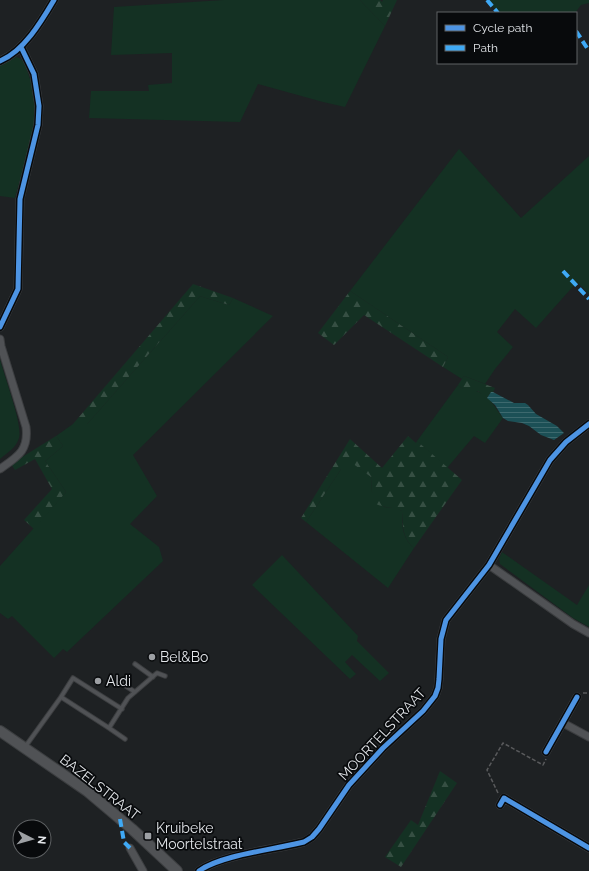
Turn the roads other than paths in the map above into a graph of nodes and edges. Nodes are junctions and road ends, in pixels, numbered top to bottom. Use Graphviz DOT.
graph roads {
  1 [pos="54,0"];
  2 [pos="21,47"];
  3 [pos="0,61"];
  4 [pos="0,327"];
  5 [pos="0,339"];
  6 [pos="589,424"];
  7 [pos="0,469"];
  8 [pos="489,565"];
  9 [pos="589,633"];
  10 [pos="135,664"];
  11 [pos="166,676"];
  12 [pos="153,677"];
  13 [pos="121,683"];
  14 [pos="135,692"];
  15 [pos="61,697"];
  16 [pos="577,697"];
  17 [pos="122,709"];
  18 [pos="562,723"];
  19 [pos="109,728"];
  20 [pos="0,731"];
  21 [pos="589,737"];
  22 [pos="125,739"];
  23 [pos="24,747"];
  24 [pos="546,752"];
  25 [pos="501,799"];
  26 [pos="130,848"];
  27 [pos="589,848"];
  28 [pos="143,871"];
  29 [pos="177,871"];
  30 [pos="199,871"];
  1 -- 2 [label="street"];
  2 -- 3 [label="street"];
  2 -- 4 [label="street"];
  5 -- 7 [label="street"];
  6 -- 8 [label="street, MOORTELSTRAAT"];
  8 -- 9 [label="street"];
  8 -- 30 [label="street, MOORTELSTRAAT"];
  10 -- 12 [label="lane"];
  11 -- 12 [label="lane"];
  12 -- 14 [label="lane"];
  13 -- 14 [label="lane"];
  14 -- 17 [label="lane"];
  15 -- 17 [label="lane"];
  15 -- 19 [label="lane"];
  15 -- 23 [label="lane"];
  16 -- 18 [label="street"];
  17 -- 19 [label="lane"];
  18 -- 21 [label="street"];
  18 -- 24 [label="street"];
  19 -- 22 [label="lane"];
  20 -- 23 [label="main road, BAZELSTRAAT"];
  23 -- 29 [label="main road, BAZELSTRAAT"];
  25 -- 27 [label="street"];
  26 -- 28 [label="street"];
}
